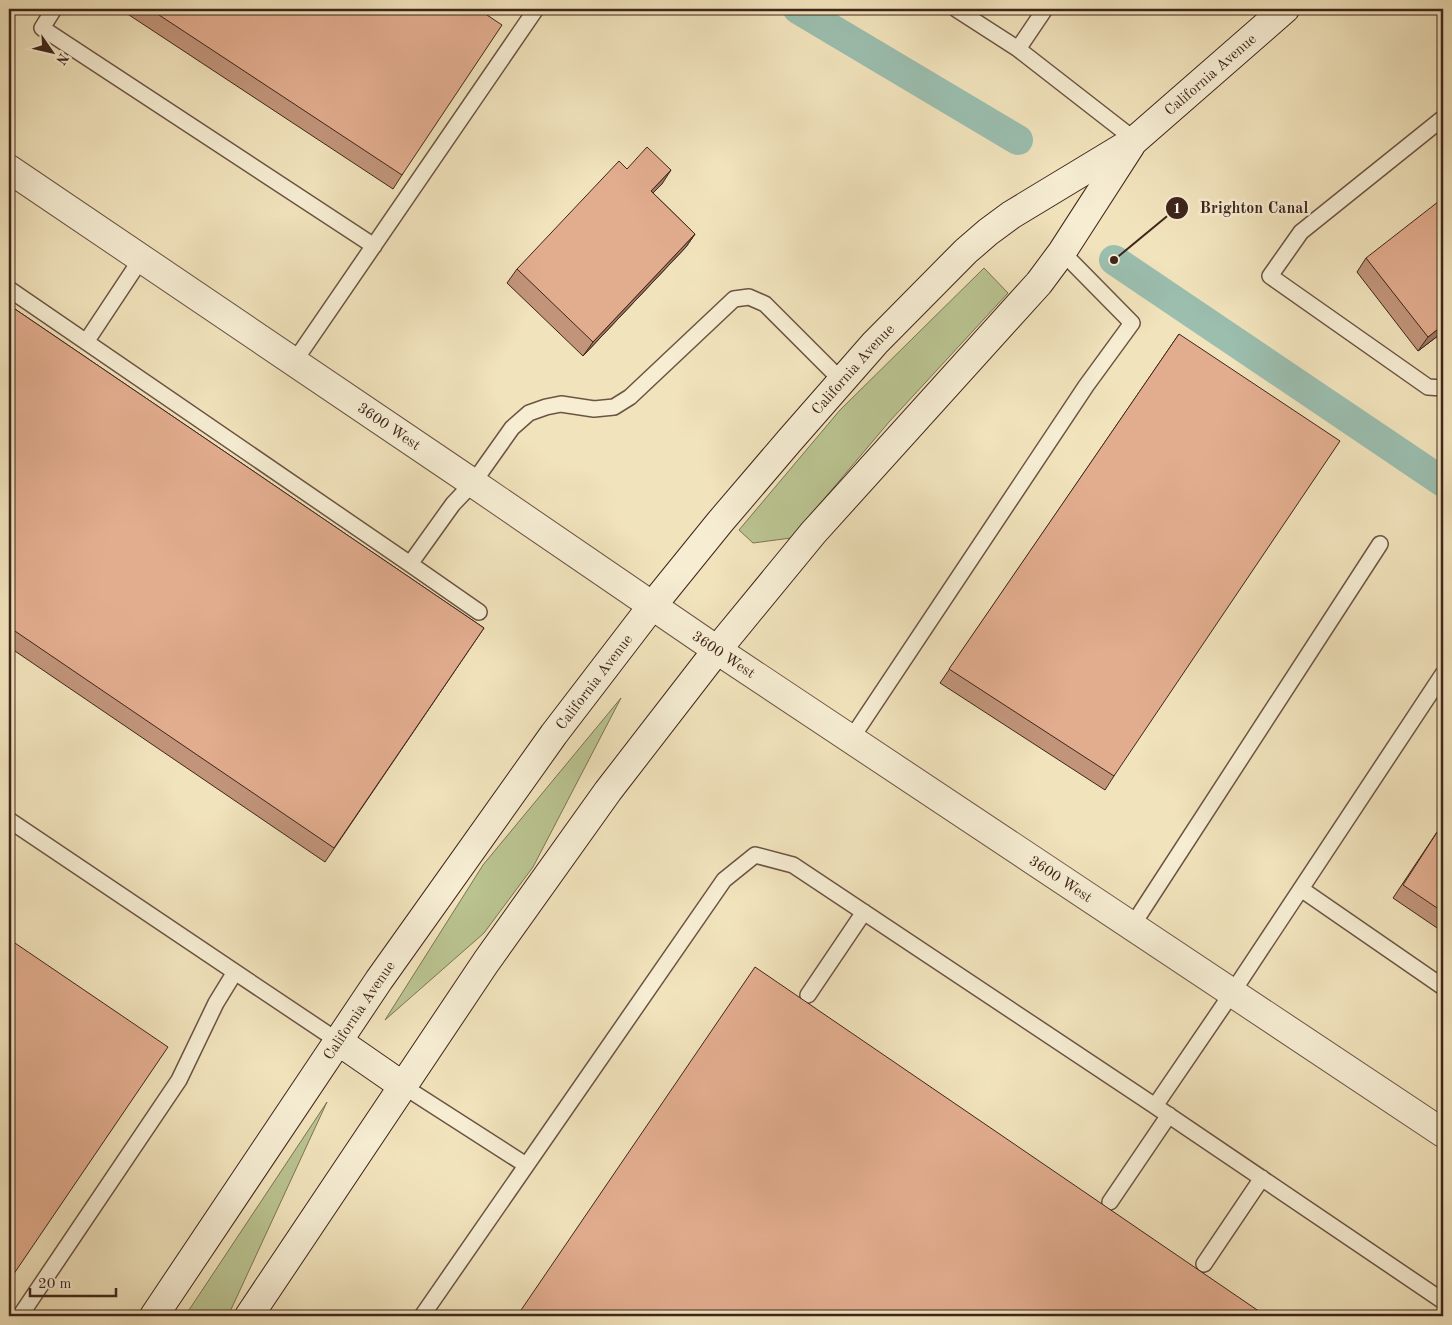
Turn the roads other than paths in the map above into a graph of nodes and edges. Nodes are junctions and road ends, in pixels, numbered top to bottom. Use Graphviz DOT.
graph roads {
  1 [pos="54,9"];
  2 [pos="536,9"];
  3 [pos="956,9"];
  4 [pos="1045,9"];
  5 [pos="1285,9"];
  6 [pos="1018,49"];
  7 [pos="1443,118"];
  8 [pos="1135,140"];
  9 [pos="9,169"];
  10 [pos="374,246"];
  11 [pos="1062,252"];
  12 [pos="141,259"];
  13 [pos="9,289"];
  14 [pos="86,342"];
  15 [pos="294,362"];
  16 [pos="842,381"];
  17 [pos="1443,388"];
  18 [pos="473,483"];
  19 [pos="1380,544"];
  20 [pos="410,564"];
  21 [pos="652,606"];
  22 [pos="479,612"];
  23 [pos="717,650"];
  24 [pos="1443,674"];
  25 [pos="851,739"];
  26 [pos="9,820"];
  27 [pos="1301,889"];
  28 [pos="864,912"];
  29 [pos="1132,926"];
  30 [pos="235,972"];
  31 [pos="1443,987"];
  32 [pos="1232,993"];
  33 [pos="808,995"];
  34 [pos="338,1041"];
  35 [pos="403,1086"];
  36 [pos="1155,1106"];
  37 [pos="1169,1115"];
  38 [pos="1440,1125"];
  39 [pos="526,1165"];
  40 [pos="1262,1178"];
  41 [pos="1110,1202"];
  42 [pos="1204,1264"];
  43 [pos="1443,1301"];
  44 [pos="20,1316"];
  45 [pos="154,1316"];
  46 [pos="249,1316"];
  47 [pos="422,1316"];
  1 -- 10 [label="lane"];
  2 -- 10 [label="lane"];
  3 -- 6 [label="lane"];
  4 -- 6 [label="lane"];
  5 -- 8 [label="main road, California Avenue"];
  6 -- 8 [label="lane"];
  7 -- 17 [label="lane"];
  8 -- 11 [label="main road, California Avenue"];
  8 -- 16 [label="main road, California Avenue"];
  9 -- 12 [label="main road, 3600 West"];
  10 -- 15 [label="lane"];
  11 -- 23 [label="main road, California Avenue"];
  11 -- 25 [label="lane"];
  12 -- 14 [label="lane"];
  12 -- 15 [label="main road, 3600 West"];
  13 -- 14 [label="lane"];
  14 -- 20 [label="lane"];
  15 -- 18 [label="main road, 3600 West"];
  16 -- 18 [label="lane"];
  16 -- 21 [label="main road, California Avenue"];
  18 -- 20 [label="lane"];
  18 -- 21 [label="main road, 3600 West"];
  19 -- 29 [label="lane"];
  20 -- 22 [label="lane"];
  21 -- 23 [label="main road, 3600 West"];
  21 -- 34 [label="main road, California Avenue"];
  23 -- 25 [label="main road, 3600 West"];
  23 -- 35 [label="main road, California Avenue"];
  24 -- 27 [label="lane"];
  25 -- 29 [label="main road, 3600 West"];
  26 -- 30 [label="lane"];
  27 -- 31 [label="lane"];
  27 -- 32 [label="lane"];
  28 -- 33 [label="lane"];
  28 -- 36 [label="lane"];
  28 -- 39 [label="lane"];
  29 -- 32 [label="main road, 3600 West"];
  30 -- 34 [label="lane"];
  30 -- 44 [label="lane"];
  32 -- 36 [label="lane"];
  32 -- 38 [label="main road, 3600 West"];
  34 -- 35 [label="main road"];
  34 -- 45 [label="main road, California Avenue"];
  35 -- 39 [label="lane"];
  35 -- 46 [label="main road, California Avenue"];
  36 -- 37 [label="lane"];
  37 -- 40 [label="lane"];
  37 -- 41 [label="lane"];
  39 -- 47 [label="lane"];
  40 -- 42 [label="lane"];
  40 -- 43 [label="lane"];
}
